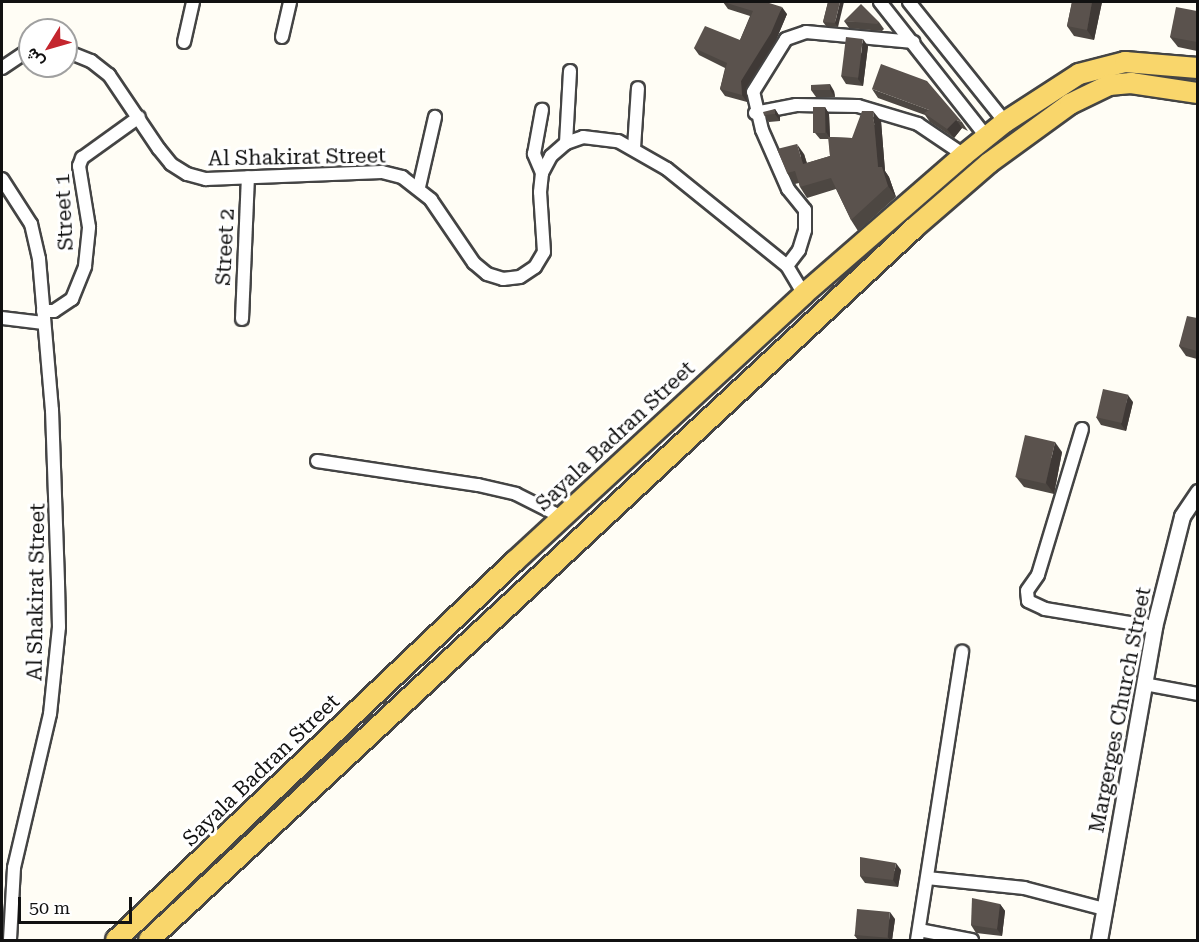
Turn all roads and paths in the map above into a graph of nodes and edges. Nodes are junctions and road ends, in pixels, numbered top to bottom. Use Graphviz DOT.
graph roads {
  1 [pos="193,2"];
  2 [pos="290,2"];
  3 [pos="880,2"];
  4 [pos="909,2"];
  5 [pos="282,37"];
  6 [pos="184,42"];
  7 [pos="914,42"];
  8 [pos="78,56"];
  9 [pos="18,57"];
  10 [pos="2,68"];
  11 [pos="1197,68"];
  12 [pos="570,71"];
  13 [pos="638,88"];
  14 [pos="1197,93"];
  15 [pos="542,110"];
  16 [pos="755,113"];
  17 [pos="139,117"];
  18 [pos="435,117"];
  19 [pos="1005,122"];
  20 [pos="987,136"];
  21 [pos="566,143"];
  22 [pos="634,148"];
  23 [pos="964,155"];
  24 [pos="542,173"];
  25 [pos="248,177"];
  26 [pos="2,179"];
  27 [pos="419,188"];
  28 [pos="787,266"];
  29 [pos="804,294"];
  30 [pos="43,317"];
  31 [pos="2,318"];
  32 [pos="242,319"];
  33 [pos="1082,429"];
  34 [pos="316,461"];
  35 [pos="1197,492"];
  36 [pos="562,517"];
  37 [pos="515,561"];
  38 [pos="540,575"];
  39 [pos="1154,627"];
  40 [pos="962,651"];
  41 [pos="1144,684"];
  42 [pos="1197,694"];
  43 [pos="927,878"];
  44 [pos="1104,909"];
  45 [pos="918,935"];
  46 [pos="10,940"];
  47 [pos="116,940"];
  48 [pos="149,940"];
  49 [pos="972,940"];
  50 [pos="1099,940"];
  1 -- 6 [label="street"];
  2 -- 5 [label="street"];
  3 -- 7 [label="street"];
  4 -- 19 [label="street"];
  7 -- 16 [label="street"];
  7 -- 20 [label="street"];
  8 -- 17 [label="street, Al Shakirat Street"];
  9 -- 10 [label="street"];
  11 -- 19 [label="main road, Sayala Badran Street"];
  12 -- 21 [label="street"];
  13 -- 22 [label="street"];
  14 -- 38 [label="main road"];
  15 -- 24 [label="street"];
  16 -- 23 [label="street"];
  16 -- 28 [label="street"];
  17 -- 25 [label="street, Al Shakirat Street"];
  17 -- 30 [label="street, Street 1"];
  18 -- 27 [label="street"];
  19 -- 20 [label="main road, Sayala Badran Street"];
  20 -- 23 [label="main road, Sayala Badran Street"];
  21 -- 22 [label="street"];
  21 -- 24 [label="street"];
  22 -- 28 [label="street"];
  23 -- 29 [label="main road, Sayala Badran Street"];
  24 -- 27 [label="street"];
  25 -- 27 [label="street, Al Shakirat Street"];
  25 -- 32 [label="street, Street 2"];
  26 -- 30 [label="street, Al Shakirat Street"];
  28 -- 29 [label="street"];
  29 -- 36 [label="main road, Sayala Badran Street"];
  30 -- 31 [label="street"];
  30 -- 46 [label="street, Al Shakirat Street"];
  33 -- 39 [label="street"];
  34 -- 36 [label="street"];
  35 -- 39 [label="street, Margerges Church Street"];
  36 -- 37 [label="main road, Sayala Badran Street"];
  37 -- 38 [label="main road"];
  37 -- 47 [label="main road, Sayala Badran Street"];
  38 -- 48 [label="main road"];
  39 -- 41 [label="street, Margerges Church Street"];
  40 -- 43 [label="street"];
  41 -- 42 [label="street"];
  41 -- 44 [label="street, Margerges Church Street"];
  43 -- 44 [label="street"];
  43 -- 45 [label="street"];
  44 -- 50 [label="street, Margerges Church Street"];
  45 -- 49 [label="street"];
}
